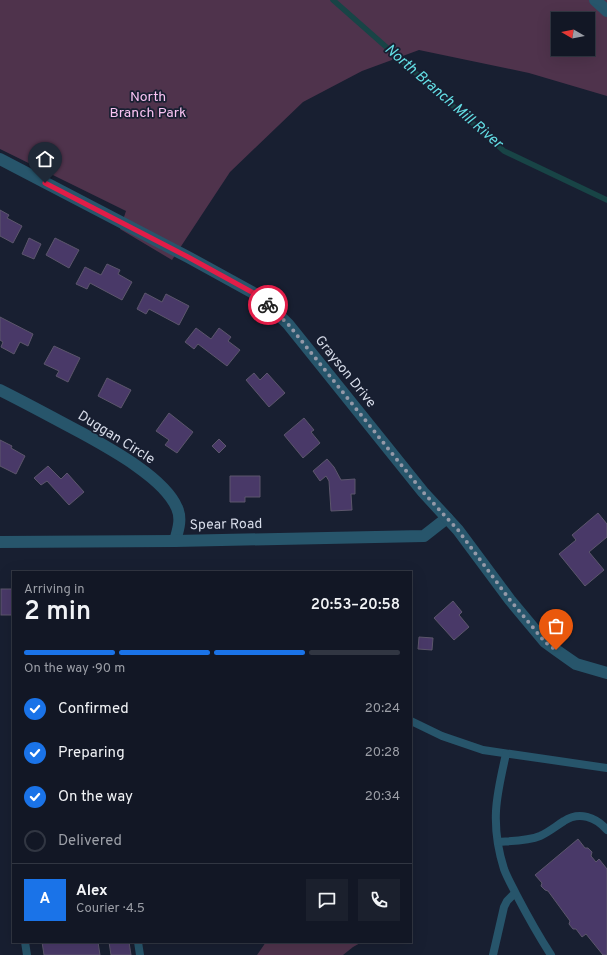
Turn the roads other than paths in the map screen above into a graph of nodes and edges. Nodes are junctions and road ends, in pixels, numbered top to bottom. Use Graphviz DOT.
graph roads {
  1 [pos="595,0"];
  2 [pos="607,11"];
  3 [pos="0,159"];
  4 [pos="0,390"];
  5 [pos="447,518"];
  6 [pos="175,541"];
  7 [pos="0,542"];
  8 [pos="607,673"];
  9 [pos="412,721"];
  10 [pos="506,754"];
  11 [pos="607,768"];
  12 [pos="607,830"];
  13 [pos="498,842"];
  14 [pos="515,893"];
  15 [pos="25,943"];
  16 [pos="138,943"];
  17 [pos="27,955"];
  18 [pos="140,955"];
  19 [pos="493,955"];
  20 [pos="551,955"];
  1 -- 2 [label="street"];
  3 -- 5 [label="street, Grayson Drive"];
  4 -- 6 [label="street, Duggan Circle"];
  5 -- 6 [label="street, Spear Road"];
  5 -- 8 [label="street, Grayson Drive"];
  6 -- 7 [label="street, Spear Road"];
  9 -- 10 [label="lane"];
  10 -- 11 [label="lane"];
  10 -- 13 [label="lane"];
  12 -- 13 [label="lane"];
  13 -- 14 [label="lane"];
  14 -- 19 [label="lane"];
  14 -- 20 [label="lane"];
  15 -- 17 [label="lane"];
  16 -- 18 [label="lane"];
}
